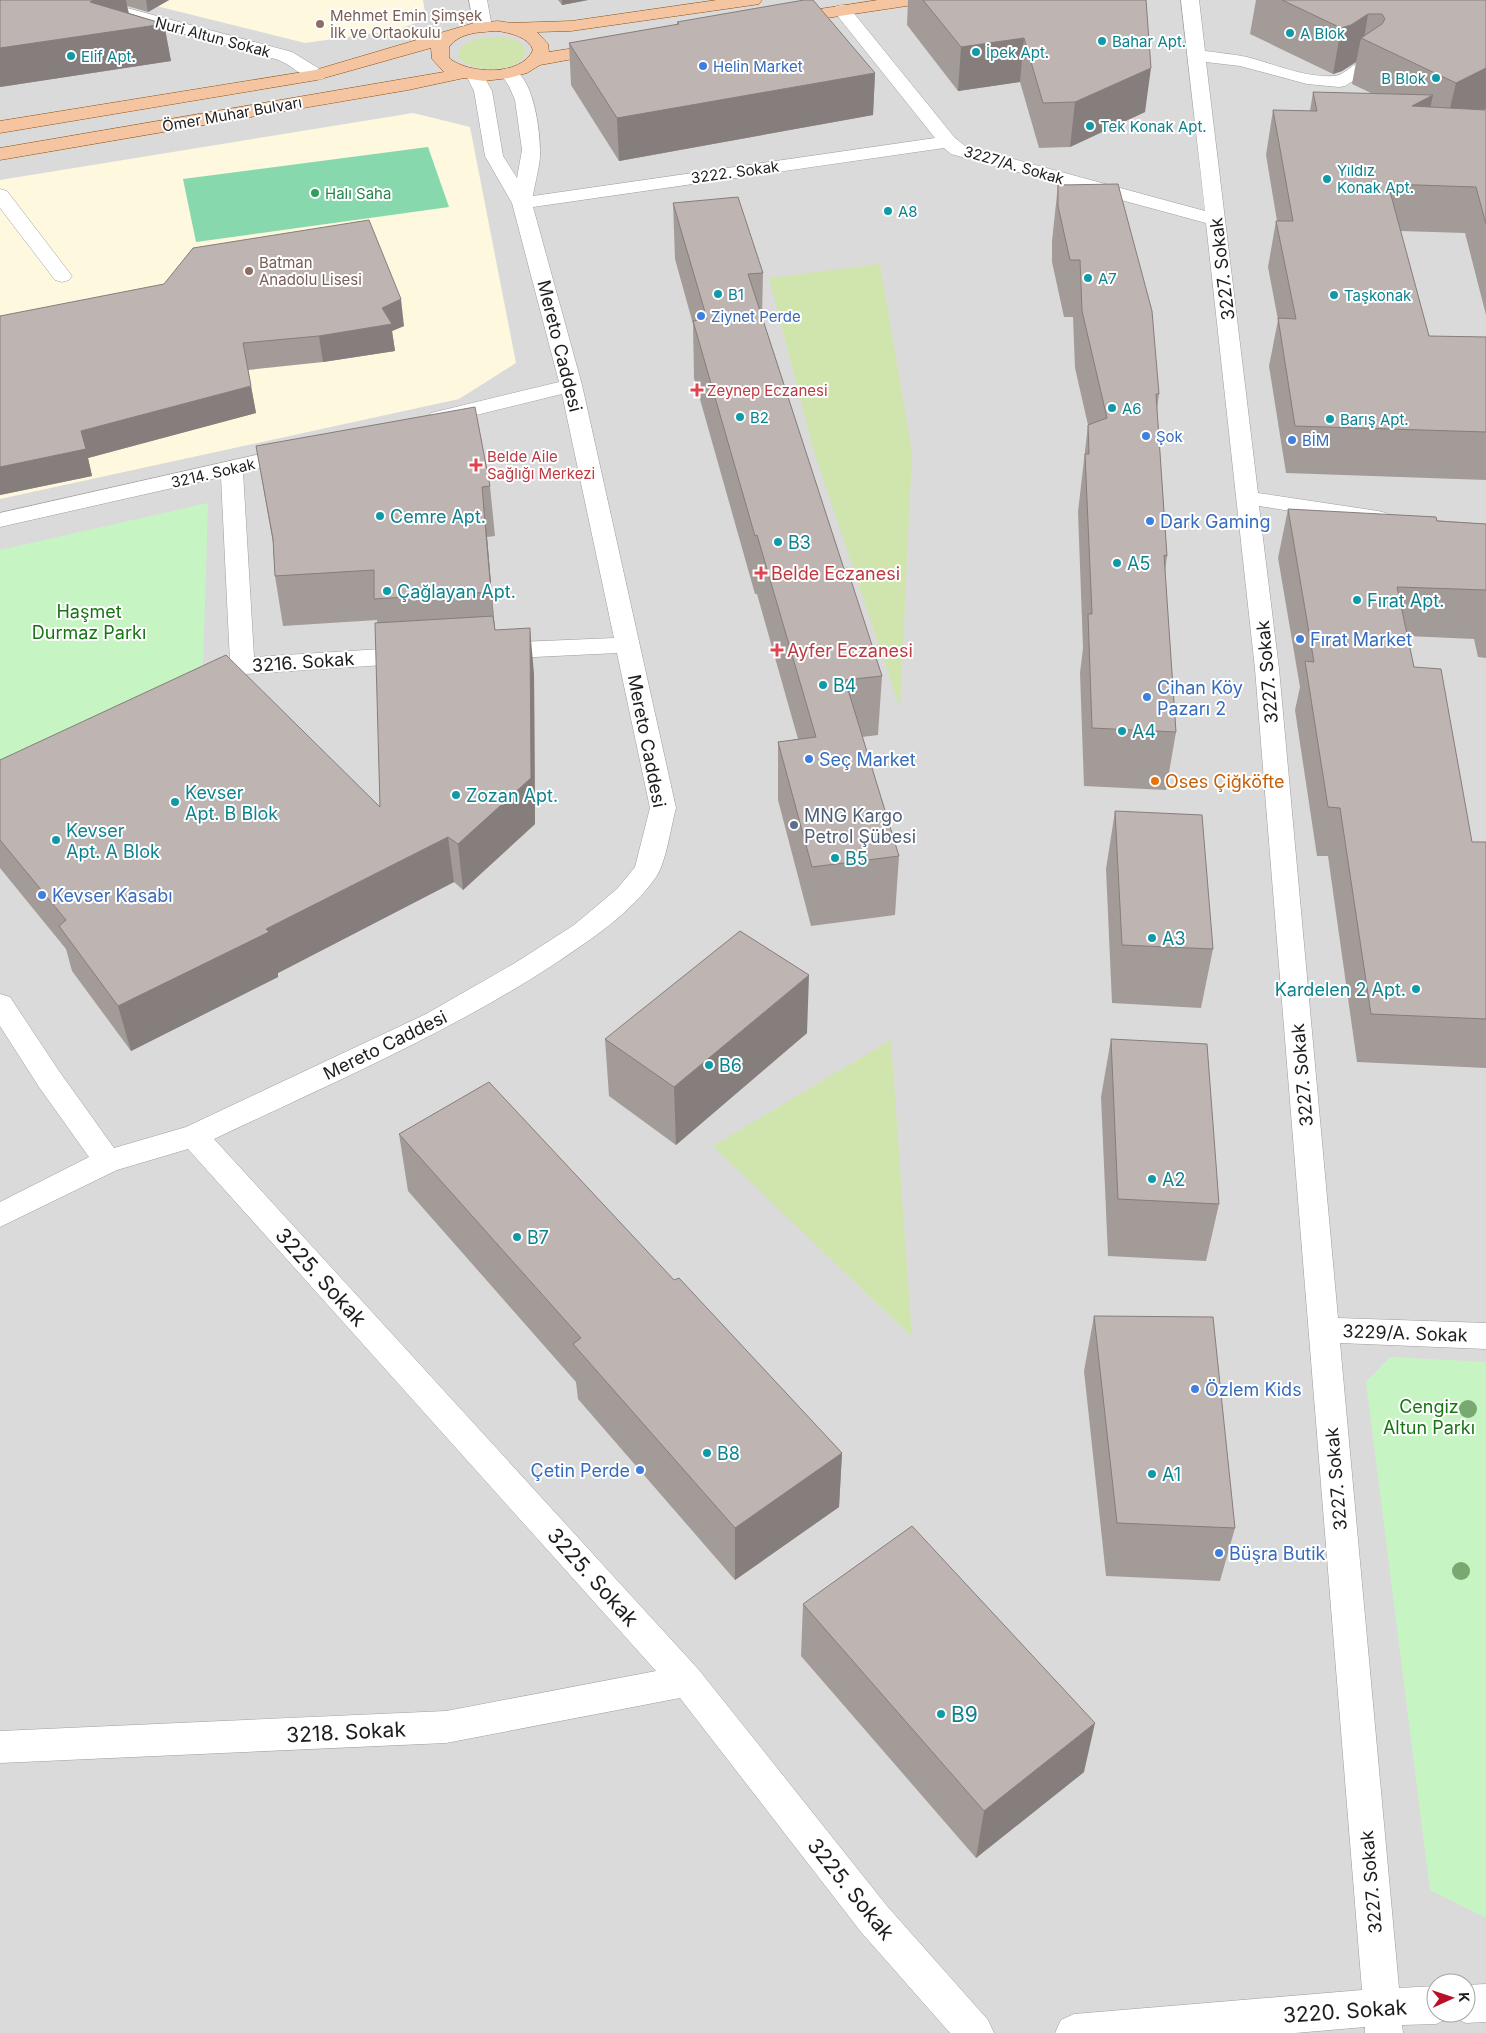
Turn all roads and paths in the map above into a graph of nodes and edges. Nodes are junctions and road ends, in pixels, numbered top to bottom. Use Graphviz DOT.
graph roads {
  1 [pos="77,0"];
  2 [pos="478,0"];
  3 [pos="753,0"];
  4 [pos="913,0"];
  5 [pos="1190,0"];
  6 [pos="842,10"];
  7 [pos="774,21"];
  8 [pos="483,27"];
  9 [pos="512,28"];
  10 [pos="449,37"];
  11 [pos="619,46"];
  12 [pos="1196,55"];
  13 [pos="536,60"];
  14 [pos="1365,65"];
  15 [pos="509,73"];
  16 [pos="316,74"];
  17 [pos="469,74"];
  18 [pos="0,127"];
  19 [pos="948,142"];
  20 [pos="0,154"];
  21 [pos="0,195"];
  22 [pos="522,202"];
  23 [pos="1216,220"];
  24 [pos="62,276"];
  25 [pos="571,385"];
  26 [pos="416,423"];
  27 [pos="319,448"];
  28 [pos="232,469"];
  29 [pos="1249,498"];
  30 [pos="0,520"];
  31 [pos="1397,521"];
  32 [pos="627,645"];
  33 [pos="469,653"];
  34 [pos="440,654"];
  35 [pos="242,666"];
  36 [pos="188,689"];
  37 [pos="0,1004"];
  38 [pos="194,1136"];
  39 [pos="108,1161"];
  40 [pos="0,1215"];
  41 [pos="1324,1330"];
  42 [pos="1486,1336"];
  43 [pos="687,1681"];
  44 [pos="0,1747"];
  45 [pos="1426,2008"];
  46 [pos="1382,2020"];
  47 [pos="975,2033"];
  48 [pos="1074,2033"];
  1 -- 16 [label="street, Nuri Altun Sokak"];
  2 -- 8 [label="street"];
  3 -- 9 [label="main road"];
  4 -- 6 [label="main road"];
  5 -- 12 [label="street, 3227. Sokak"];
  6 -- 7 [label="main road"];
  6 -- 19 [label="street, 3227/A. Sokak"];
  8 -- 9 [label="main road, Ömer Muhar Bulvarı"];
  8 -- 10 [label="main road, Ömer Muhar Bulvarı"];
  9 -- 13 [label="main road"];
  10 -- 16 [label="main road, Ömer Muhar Bulvarı"];
  10 -- 17 [label="main road"];
  11 -- 13 [label="main road"];
  12 -- 14 [label="street"];
  12 -- 23 [label="street, 3227. Sokak"];
  13 -- 15 [label="main road"];
  15 -- 17 [label="main road, Ömer Muhar Bulvarı"];
  15 -- 22 [label="street"];
  16 -- 18 [label="main road, Ömer Muhar Bulvarı"];
  17 -- 20 [label="main road, Ömer Muhar Bulvarı"];
  17 -- 22 [label="street, Mereto Caddesi"];
  19 -- 22 [label="street, 3222. Sokak"];
  19 -- 23 [label="street, 3227/A. Sokak"];
  21 -- 24 [label="street"];
  22 -- 25 [label="street, Mereto Caddesi"];
  23 -- 29 [label="street, 3227. Sokak"];
  25 -- 26 [label="street"];
  25 -- 32 [label="street, Mereto Caddesi"];
  27 -- 28 [label="street, 3214. Sokak"];
  28 -- 30 [label="street, 3214. Sokak"];
  28 -- 35 [label="street"];
  29 -- 31 [label="street"];
  29 -- 41 [label="street, 3227. Sokak"];
  32 -- 33 [label="street"];
  32 -- 38 [label="street, Mereto Caddesi"];
  34 -- 35 [label="street, 3216. Sokak"];
  35 -- 36 [label="street, 3216. Sokak"];
  37 -- 39 [label="street"];
  38 -- 39 [label="street, Mereto Caddesi"];
  38 -- 43 [label="street, 3225. Sokak"];
  39 -- 40 [label="street, Mereto Caddesi"];
  41 -- 42 [label="street, 3229/A. Sokak"];
  41 -- 46 [label="street, 3227. Sokak"];
  43 -- 44 [label="street, 3218. Sokak"];
  43 -- 47 [label="street, 3225. Sokak"];
  45 -- 46 [label="street, 3220. Sokak"];
  46 -- 48 [label="street, 3220. Sokak"];
}
